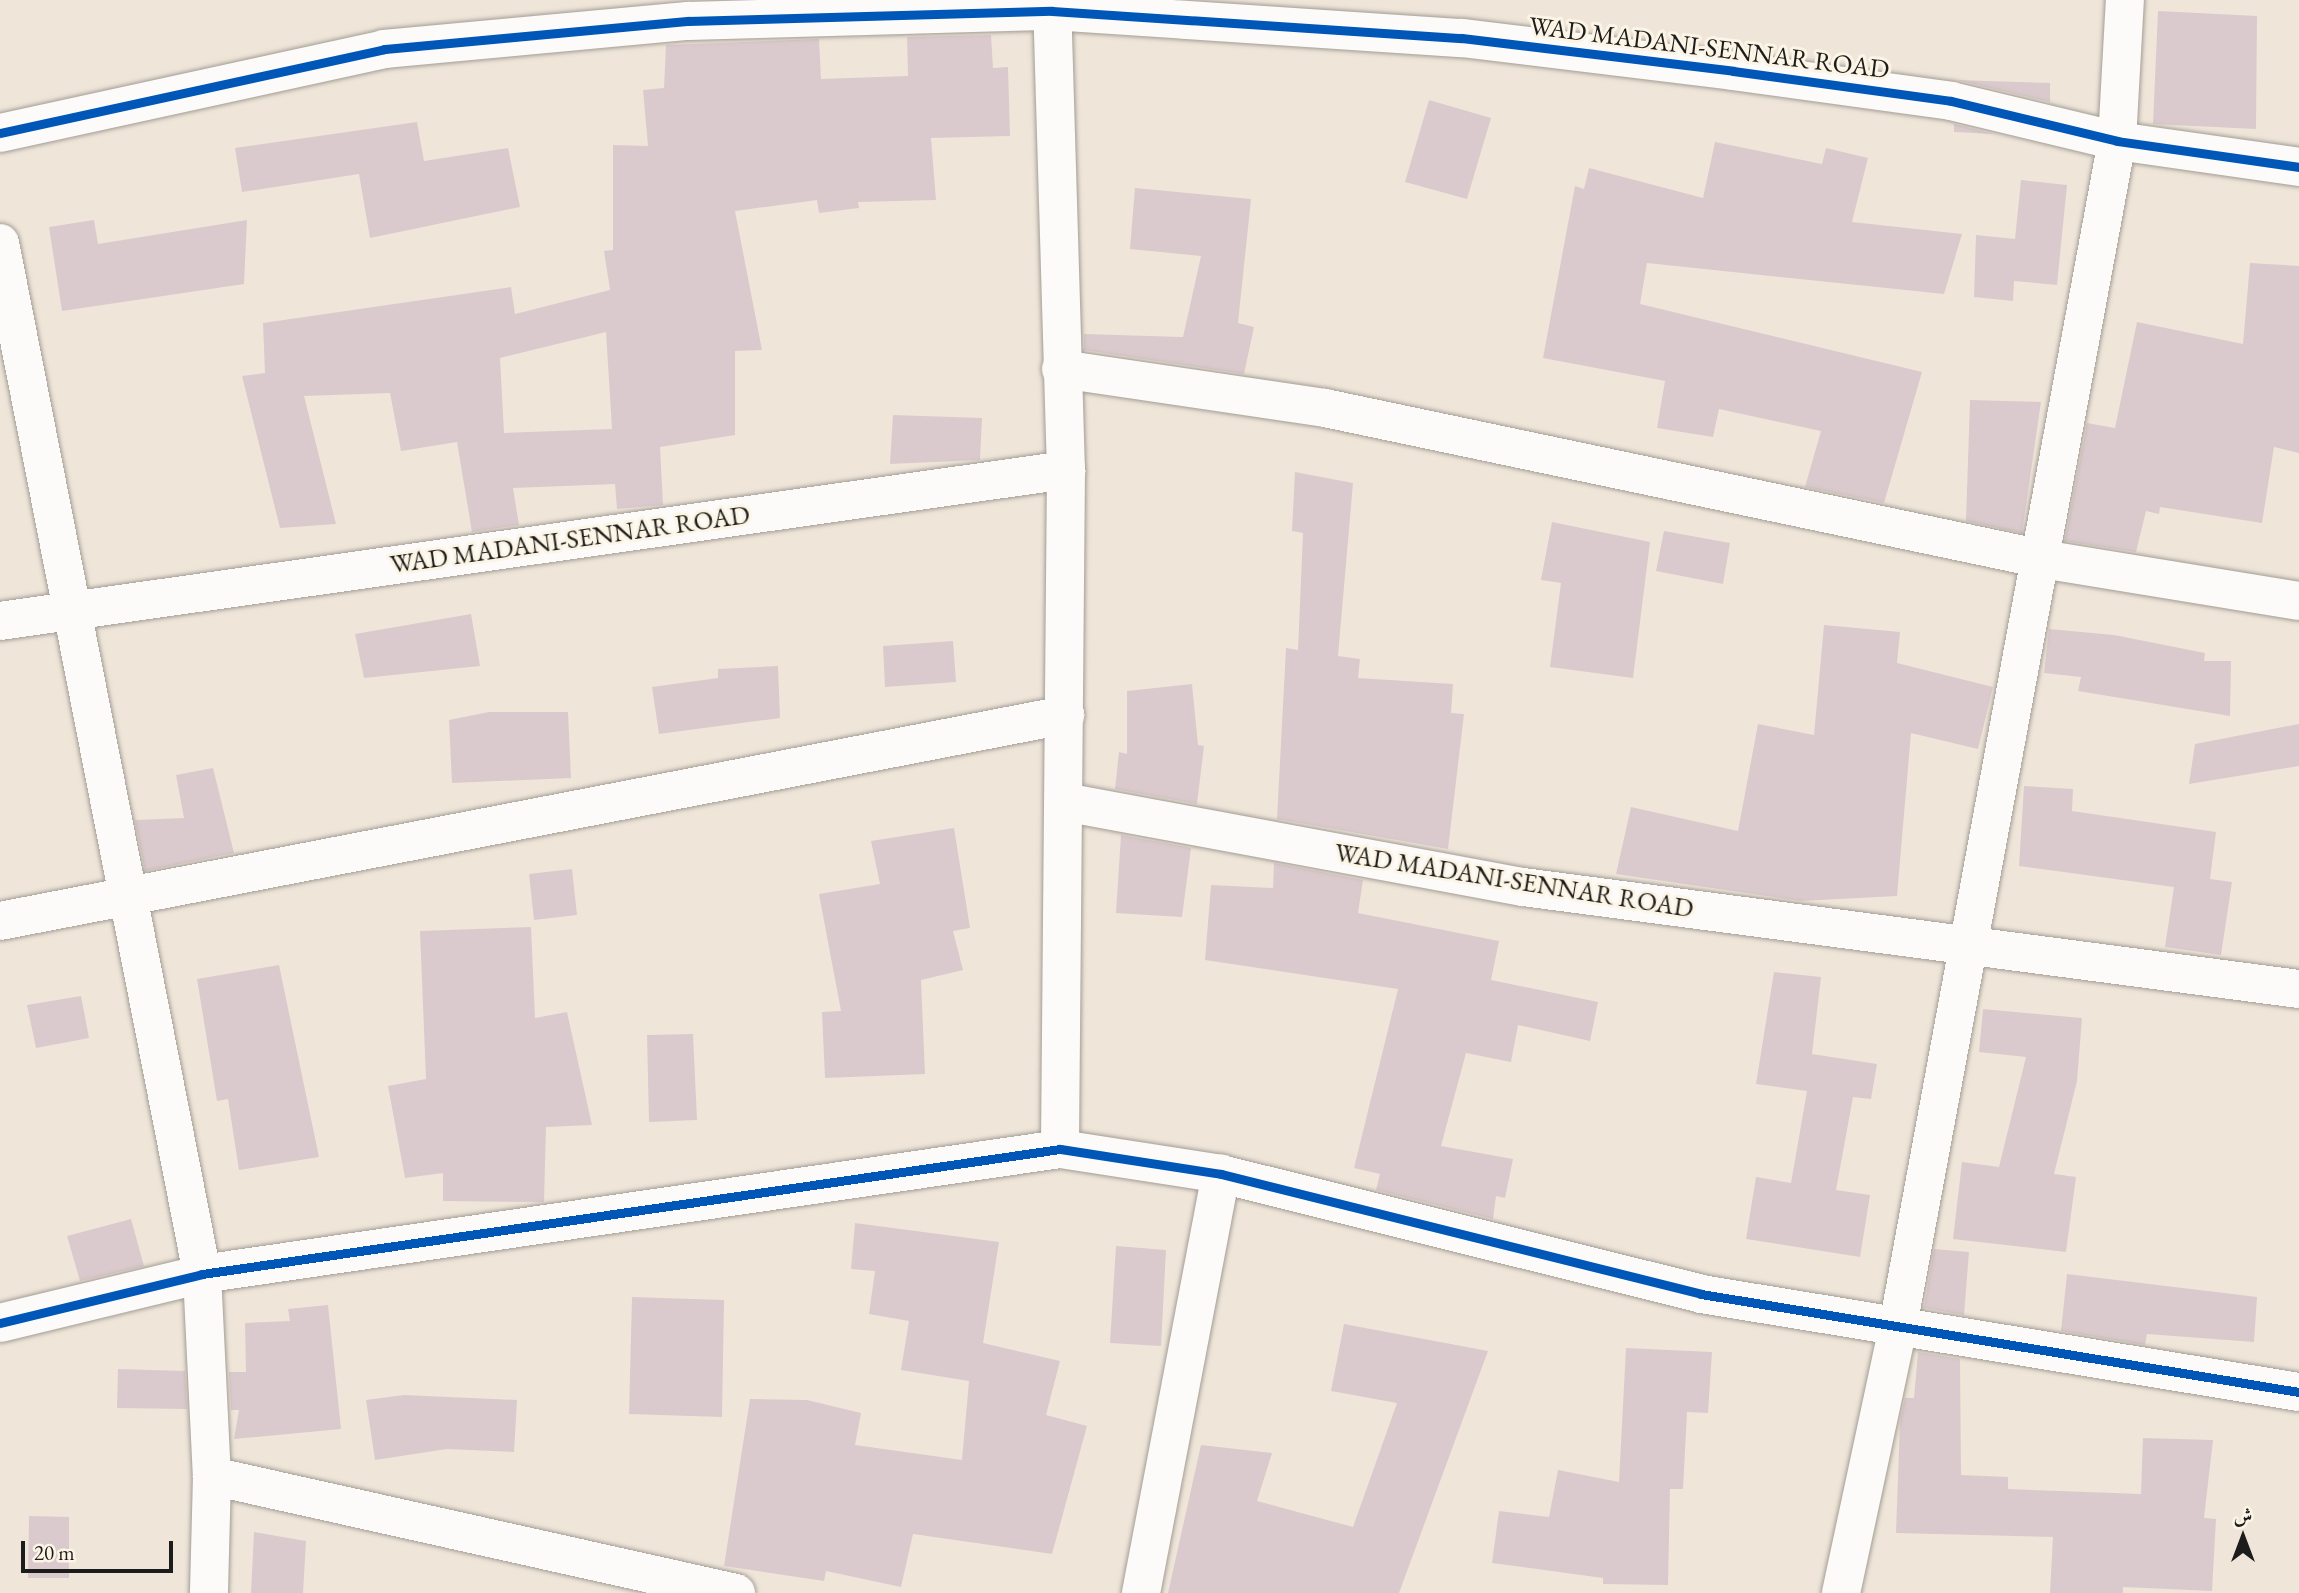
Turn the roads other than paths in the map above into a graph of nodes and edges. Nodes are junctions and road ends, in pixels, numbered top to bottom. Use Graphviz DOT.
graph roads {
  1 [pos="2124,0"];
  2 [pos="1052,6"];
  3 [pos="0,133"];
  4 [pos="2117,141"];
  5 [pos="2299,167"];
  6 [pos="0,243"];
  7 [pos="1061,369"];
  8 [pos="1066,470"];
  9 [pos="2042,559"];
  10 [pos="2299,601"];
  11 [pos="73,610"];
  12 [pos="0,621"];
  13 [pos="1065,715"];
  14 [pos="1065,802"];
  15 [pos="131,896"];
  16 [pos="0,921"];
  17 [pos="1965,947"];
  18 [pos="2299,989"];
  19 [pos="1059,1149"];
  20 [pos="1220,1174"];
  21 [pos="202,1274"];
  22 [pos="0,1323"];
  23 [pos="1898,1326"];
  24 [pos="2299,1392"];
  25 [pos="212,1476"];
  26 [pos="209,1593"];
  27 [pos="736,1593"];
  28 [pos="1141,1593"];
  29 [pos="1841,1593"];
  1 -- 4 [label="street"];
  2 -- 3 [label="street, WAD MADANI-SENNAR ROAD"];
  2 -- 4 [label="street, WAD MADANI-SENNAR ROAD"];
  2 -- 7 [label="street"];
  4 -- 5 [label="street, WAD MADANI-SENNAR ROAD"];
  4 -- 9 [label="street"];
  6 -- 11 [label="street"];
  7 -- 8 [label="street"];
  7 -- 9 [label="street"];
  8 -- 11 [label="street, WAD MADANI-SENNAR ROAD"];
  8 -- 13 [label="street"];
  9 -- 10 [label="street"];
  9 -- 17 [label="street"];
  11 -- 12 [label="street, WAD MADANI-SENNAR ROAD"];
  11 -- 15 [label="street"];
  13 -- 14 [label="street"];
  13 -- 15 [label="street"];
  14 -- 17 [label="street, WAD MADANI-SENNAR ROAD"];
  14 -- 19 [label="street"];
  15 -- 16 [label="street"];
  15 -- 21 [label="street"];
  17 -- 18 [label="street, WAD MADANI-SENNAR ROAD"];
  17 -- 23 [label="street"];
  19 -- 20 [label="street"];
  19 -- 21 [label="street"];
  20 -- 23 [label="street"];
  20 -- 28 [label="street"];
  21 -- 22 [label="street"];
  21 -- 25 [label="street"];
  23 -- 24 [label="street"];
  23 -- 29 [label="street"];
  25 -- 26 [label="street"];
  25 -- 27 [label="street"];
}
